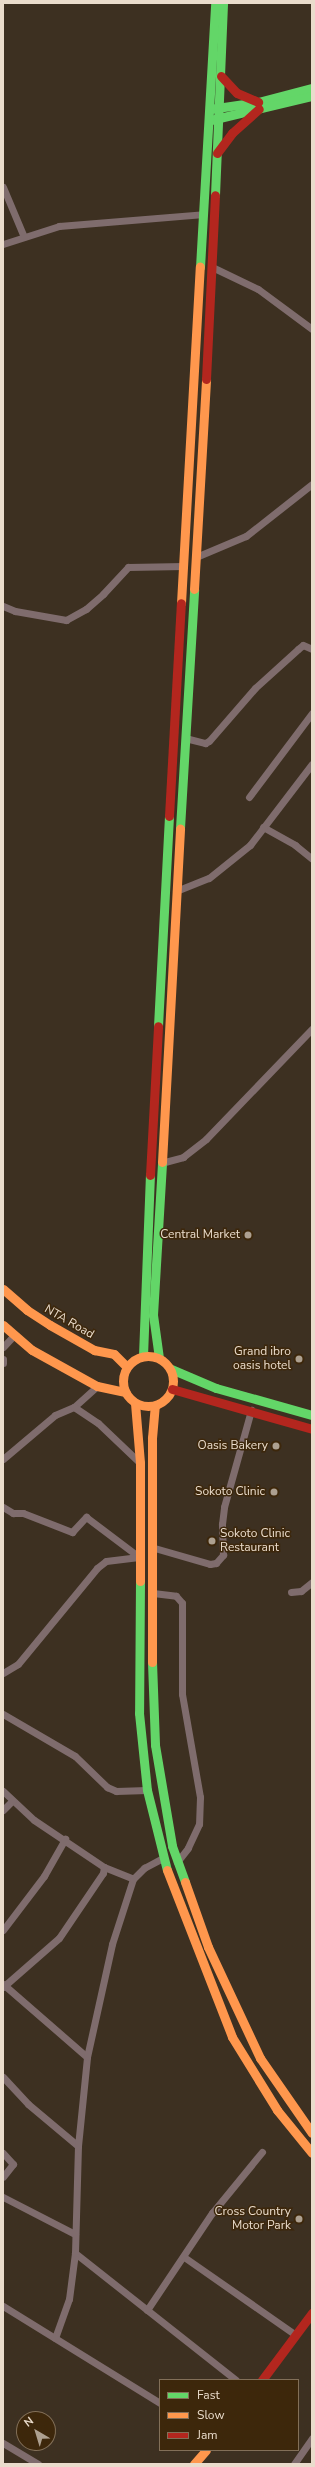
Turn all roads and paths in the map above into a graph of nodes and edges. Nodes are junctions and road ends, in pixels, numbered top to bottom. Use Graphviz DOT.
graph roads {
  1 [pos="214,3"];
  2 [pos="223,3"];
  3 [pos="221,76"];
  4 [pos="312,88"];
  5 [pos="312,96"];
  6 [pos="259,105"];
  7 [pos="209,109"];
  8 [pos="220,109"];
  9 [pos="219,119"];
  10 [pos="208,120"];
  11 [pos="217,153"];
  12 [pos="3,187"];
  13 [pos="204,214"];
  14 [pos="24,237"];
  15 [pos="3,244"];
  16 [pos="212,267"];
  17 [pos="312,329"];
  18 [pos="312,484"];
  19 [pos="196,557"];
  20 [pos="184,566"];
  21 [pos="3,606"];
  22 [pos="312,649"];
  23 [pos="312,713"];
  24 [pos="185,738"];
  25 [pos="312,764"];
  26 [pos="249,797"];
  27 [pos="263,827"];
  28 [pos="312,859"];
  29 [pos="176,891"];
  30 [pos="312,1029"];
  31 [pos="161,1163"];
  32 [pos="3,1289"];
  33 [pos="3,1325"];
  34 [pos="14,1335"];
  35 [pos="3,1347"];
  36 [pos="143,1356"];
  37 [pos="3,1358"];
  38 [pos="159,1358"];
  39 [pos="3,1362"];
  40 [pos="127,1367"];
  41 [pos="171,1369"];
  42 [pos="97,1386"];
  43 [pos="172,1389"];
  44 [pos="125,1392"];
  45 [pos="135,1403"];
  46 [pos="155,1406"];
  47 [pos="74,1407"];
  48 [pos="251,1410"];
  49 [pos="312,1415"];
  50 [pos="312,1428"];
  51 [pos="3,1459"];
  52 [pos="140,1463"];
  53 [pos="3,1507"];
  54 [pos="151,1547"];
  55 [pos="139,1557"];
  56 [pos="312,1582"];
  57 [pos="291,1592"];
  58 [pos="153,1593"];
  59 [pos="3,1673"];
  60 [pos="3,1714"];
  61 [pos="147,1790"];
  62 [pos="3,1791"];
  63 [pos="12,1801"];
  64 [pos="3,1810"];
  65 [pos="64,1840"];
  66 [pos="164,1858"];
  67 [pos="177,1862"];
  68 [pos="104,1866"];
  69 [pos="133,1879"];
  70 [pos="3,1930"];
  71 [pos="4,1985"];
  72 [pos="87,2057"];
  73 [pos="3,2078"];
  74 [pos="312,2133"];
  75 [pos="78,2146"];
  76 [pos="262,2152"];
  77 [pos="3,2153"];
  78 [pos="312,2153"];
  79 [pos="3,2176"];
  80 [pos="3,2197"];
  81 [pos="75,2234"];
  82 [pos="75,2253"];
  83 [pos="184,2257"];
  84 [pos="3,2306"];
  85 [pos="147,2310"];
  86 [pos="312,2313"];
  87 [pos="296,2335"];
  88 [pos="55,2338"];
  89 [pos="235,2379"];
  90 [pos="263,2379"];
  91 [pos="159,2402"];
  92 [pos="312,2438"];
  93 [pos="3,2443"];
  94 [pos="205,2451"];
  95 [pos="38,2464"];
  96 [pos="194,2464"];
  97 [pos="294,2464"];
  1 -- 7 [label="main road"];
  2 -- 3 [label="main road"];
  3 -- 6 [label="main road"];
  3 -- 8 [label="main road"];
  4 -- 6 [label="main road"];
  5 -- 6 [label="main road"];
  6 -- 8 [label="main road"];
  6 -- 9 [label="main road"];
  6 -- 11 [label="main road"];
  7 -- 8 [label="main road"];
  7 -- 10 [label="main road"];
  8 -- 9 [label="main road"];
  9 -- 10 [label="main road"];
  9 -- 11 [label="main road"];
  10 -- 13 [label="main road"];
  11 -- 16 [label="main road"];
  12 -- 14 [label="street"];
  13 -- 14 [label="street"];
  13 -- 20 [label="main road"];
  14 -- 15 [label="street"];
  16 -- 17 [label="street"];
  16 -- 19 [label="main road"];
  18 -- 19 [label="street"];
  19 -- 24 [label="main road"];
  20 -- 21 [label="street"];
  20 -- 36 [label="main road"];
  22 -- 24 [label="street"];
  23 -- 26 [label="street"];
  24 -- 29 [label="main road"];
  25 -- 27 [label="street"];
  27 -- 28 [label="street"];
  27 -- 29 [label="street"];
  29 -- 31 [label="main road"];
  30 -- 31 [label="street"];
  31 -- 38 [label="main road"];
  32 -- 40 [label="main road, NTA Road"];
  33 -- 34 [label="main road"];
  34 -- 35 [label="street"];
  34 -- 42 [label="main road"];
  36 -- 38 [label="main road"];
  36 -- 40 [label="main road"];
  37 -- 39 [label="street"];
  38 -- 41 [label="main road"];
  40 -- 44 [label="main road"];
  41 -- 43 [label="main road"];
  41 -- 49 [label="main road"];
  42 -- 44 [label="main road"];
  42 -- 47 [label="street"];
  43 -- 46 [label="main road"];
  43 -- 48 [label="main road"];
  44 -- 45 [label="main road"];
  45 -- 46 [label="main road"];
  45 -- 52 [label="main road"];
  46 -- 54 [label="main road"];
  47 -- 51 [label="street"];
  47 -- 52 [label="street"];
  48 -- 50 [label="main road"];
  48 -- 54 [label="street"];
  52 -- 55 [label="main road"];
  53 -- 55 [label="street"];
  54 -- 58 [label="main road"];
  55 -- 59 [label="street"];
  55 -- 61 [label="main road"];
  56 -- 57 [label="street"];
  58 -- 67 [label="main road"];
  58 -- 67 [label="street"];
  60 -- 61 [label="street"];
  61 -- 66 [label="main road"];
  62 -- 63 [label="street"];
  63 -- 64 [label="street"];
  63 -- 65 [label="street"];
  65 -- 68 [label="street"];
  65 -- 70 [label="street"];
  66 -- 69 [label="street"];
  66 -- 78 [label="main road"];
  67 -- 74 [label="main road"];
  68 -- 69 [label="street"];
  68 -- 71 [label="street"];
  69 -- 72 [label="street"];
  71 -- 72 [label="street"];
  72 -- 75 [label="street"];
  73 -- 75 [label="street"];
  75 -- 81 [label="street"];
  76 -- 83 [label="street"];
  77 -- 79 [label="street"];
  80 -- 81 [label="street"];
  81 -- 82 [label="street"];
  82 -- 85 [label="street"];
  82 -- 88 [label="street"];
  83 -- 85 [label="street"];
  83 -- 87 [label="street"];
  84 -- 88 [label="street"];
  85 -- 89 [label="street"];
  86 -- 87 [label="main road"];
  87 -- 90 [label="main road"];
  88 -- 91 [label="street"];
  92 -- 97 [label="street"];
  93 -- 95 [label="street"];
  94 -- 96 [label="main road"];
}
